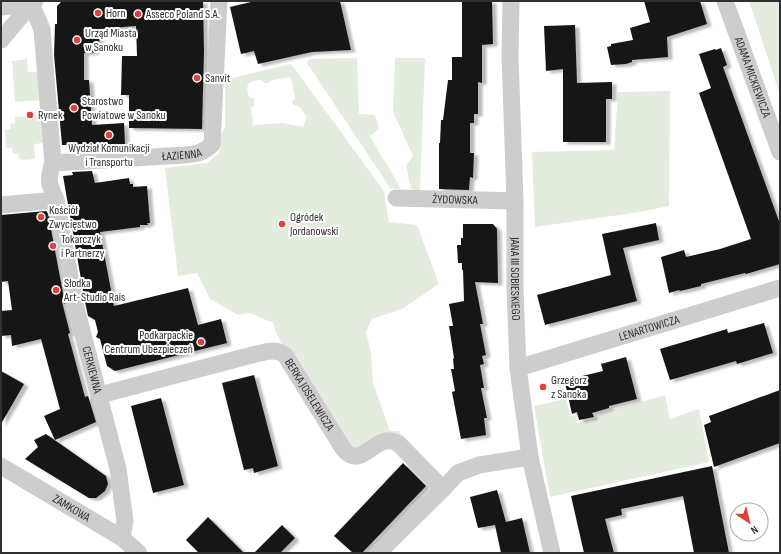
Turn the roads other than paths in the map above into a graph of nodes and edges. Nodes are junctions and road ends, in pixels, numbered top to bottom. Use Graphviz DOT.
graph roads {
  1 [pos="218,1"];
  2 [pos="725,1"];
  3 [pos="33,2"];
  4 [pos="515,2"];
  5 [pos="1,7"];
  6 [pos="1,40"];
  7 [pos="780,152"];
  8 [pos="53,163"];
  9 [pos="396,198"];
  10 [pos="56,200"];
  11 [pos="515,202"];
  12 [pos="1,205"];
  13 [pos="780,288"];
  14 [pos="518,368"];
  15 [pos="100,395"];
  16 [pos="530,457"];
  17 [pos="1,466"];
  18 [pos="443,489"];
  19 [pos="122,538"];
  20 [pos="139,553"];
  21 [pos="378,553"];
  22 [pos="552,553"];
  1 -- 8 [label="street, ŁAZIENNA"];
  2 -- 7 [label="street, ADAMA MICKIEWICZA"];
  3 -- 5 [label="street"];
  3 -- 6 [label="street"];
  3 -- 8 [label="street"];
  4 -- 11 [label="street, JANA III SOBIESKIEGO"];
  8 -- 10 [label="street"];
  9 -- 11 [label="street, ŻYDOWSKA"];
  10 -- 12 [label="street"];
  10 -- 15 [label="street, CERKIEWNA"];
  11 -- 14 [label="street, JANA III SOBIESKIEGO"];
  13 -- 14 [label="street, LENARTOWICZA"];
  14 -- 16 [label="street, JANA III SOBIESKIEGO"];
  15 -- 18 [label="street, BERKA JOSELEWICZA"];
  15 -- 19 [label="street, CERKIEWNA"];
  16 -- 18 [label="street"];
  16 -- 22 [label="street, JANA III SOBIESKIEGO"];
  17 -- 19 [label="street, ZAMKOWA"];
  18 -- 21 [label="street"];
  19 -- 20 [label="street, ZAMKOWA"];
}
